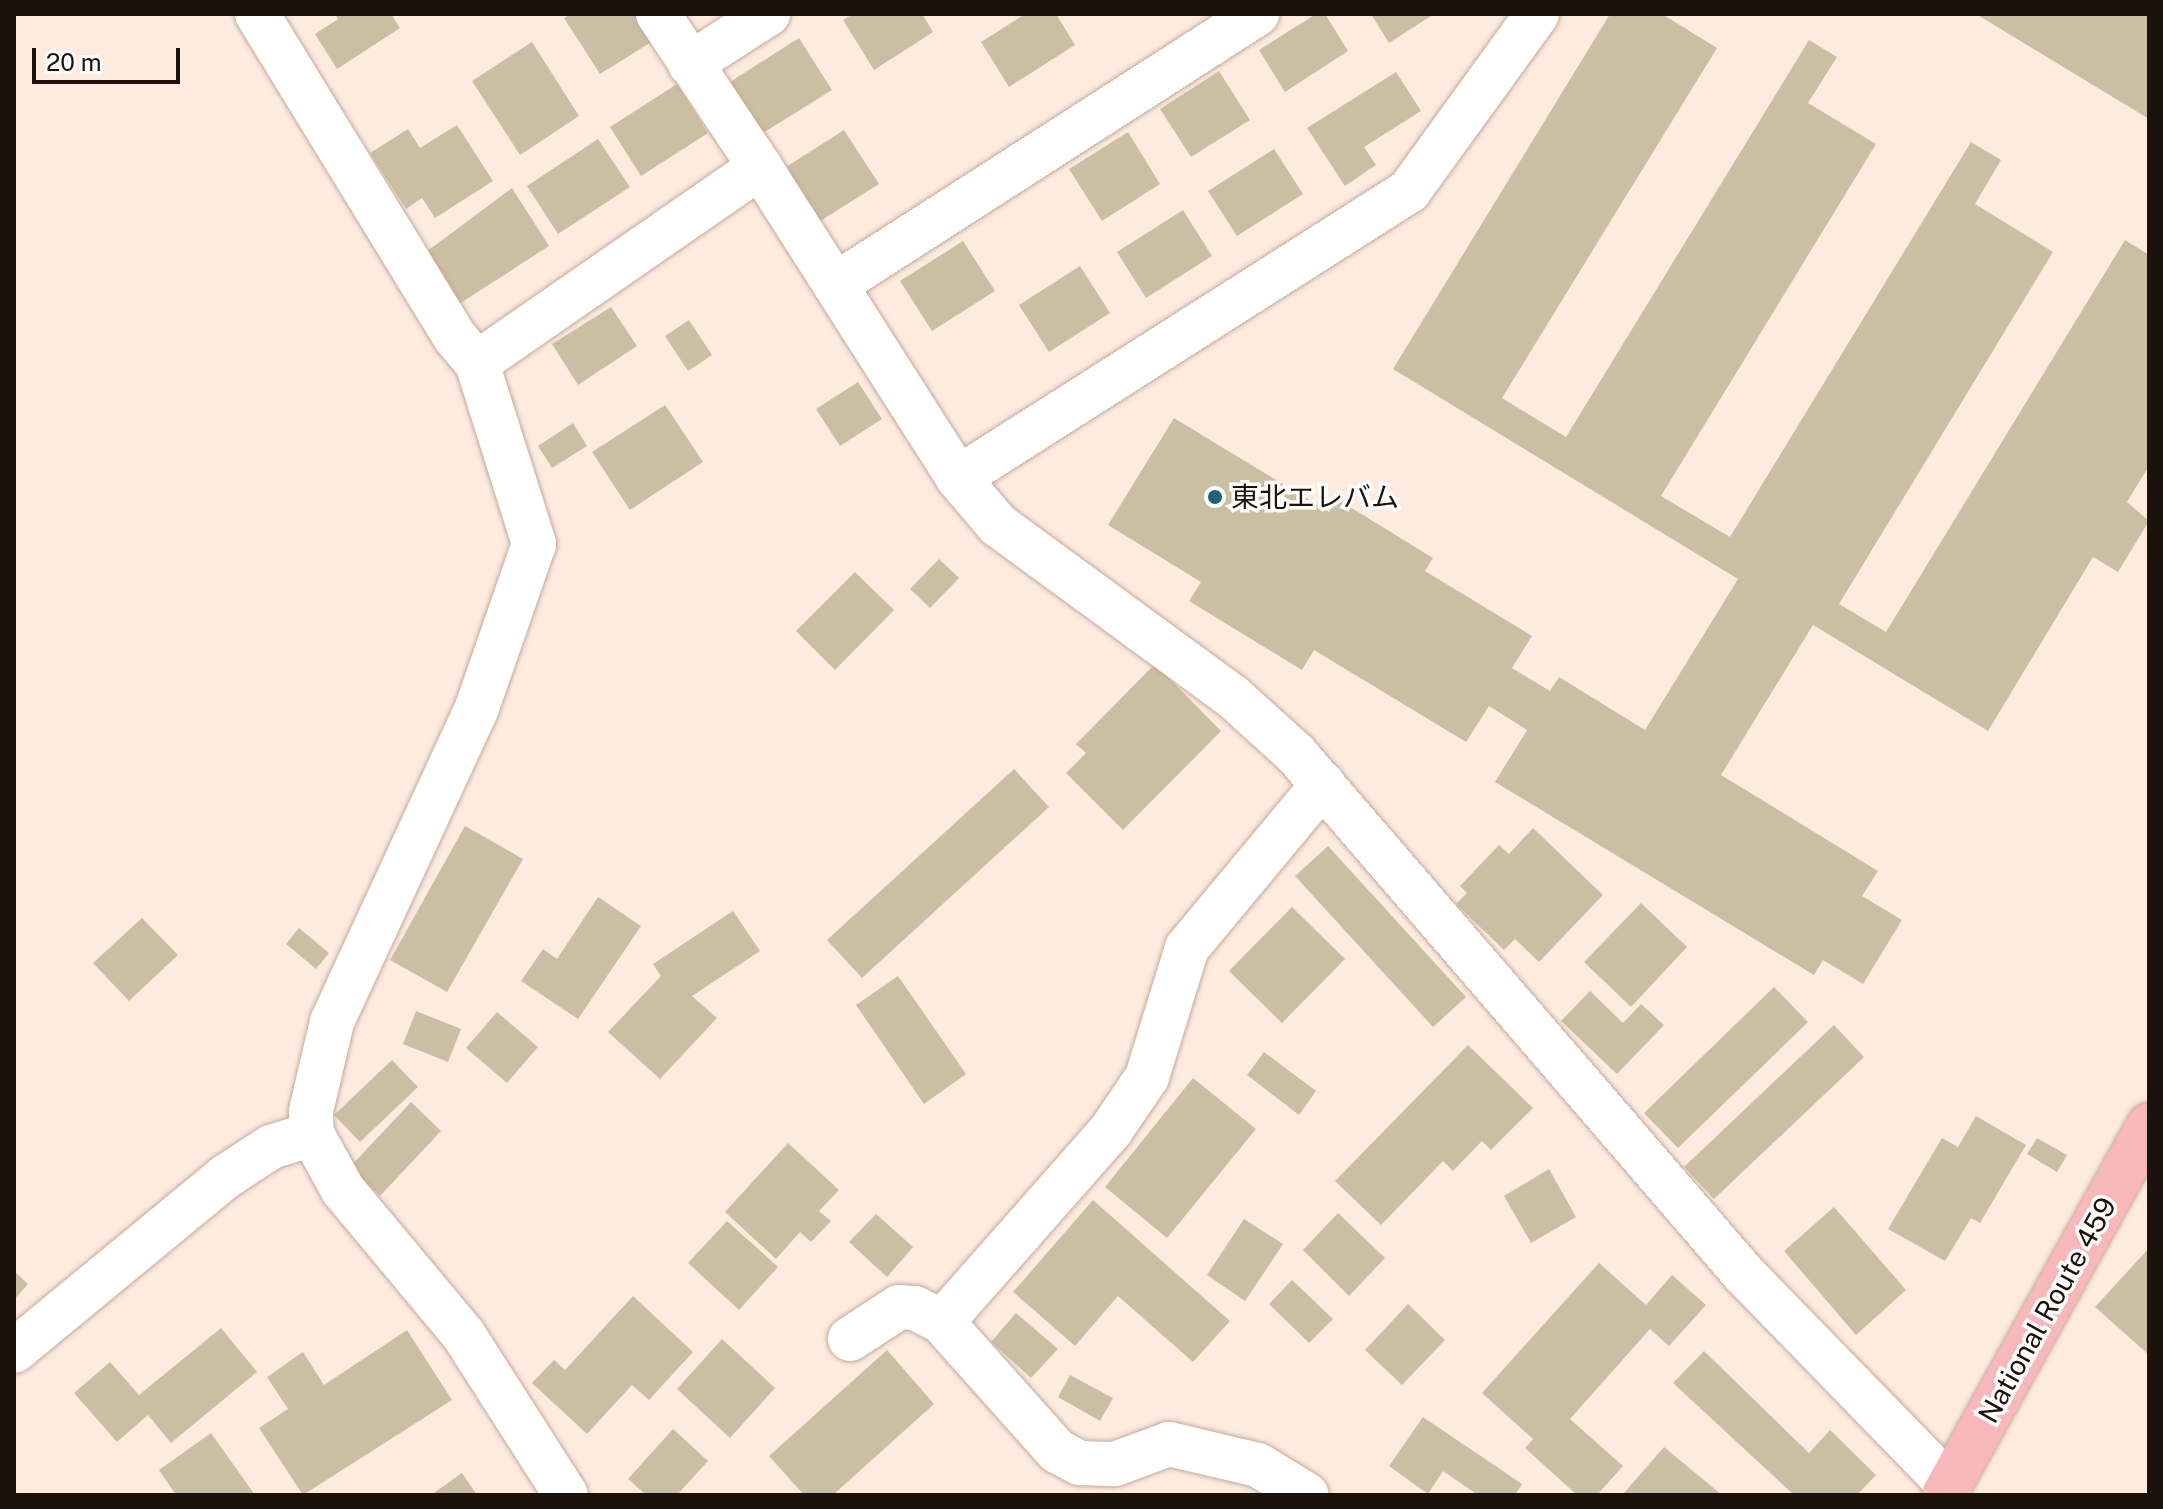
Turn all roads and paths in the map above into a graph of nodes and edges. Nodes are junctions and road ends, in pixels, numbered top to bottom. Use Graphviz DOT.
graph roads {
  1 [pos="257,14"];
  2 [pos="658,14"];
  3 [pos="768,14"];
  4 [pos="1257,14"];
  5 [pos="1537,14"];
  6 [pos="690,64"];
  7 [pos="760,167"];
  8 [pos="835,285"];
  9 [pos="477,363"];
  10 [pos="958,478"];
  11 [pos="1323,784"];
  12 [pos="2149,1125"];
  13 [pos="312,1134"];
  14 [pos="942,1322"];
  15 [pos="850,1339"];
  16 [pos="14,1351"];
  17 [pos="1108,1479"];
  18 [pos="1947,1490"];
  19 [pos="566,1495"];
  20 [pos="1307,1495"];
  1 -- 9 [label="street"];
  2 -- 6 [label="street"];
  3 -- 6 [label="street"];
  4 -- 8 [label="street"];
  5 -- 10 [label="street"];
  6 -- 7 [label="street"];
  7 -- 8 [label="street"];
  7 -- 9 [label="street"];
  8 -- 10 [label="street"];
  9 -- 13 [label="street"];
  10 -- 11 [label="street"];
  11 -- 14 [label="street"];
  11 -- 18 [label="street"];
  12 -- 18 [label="highway, National Route 459"];
  13 -- 16 [label="street"];
  13 -- 19 [label="street"];
  14 -- 15 [label="street"];
  14 -- 17 [label="street"];
  17 -- 20 [label="street"];
}
